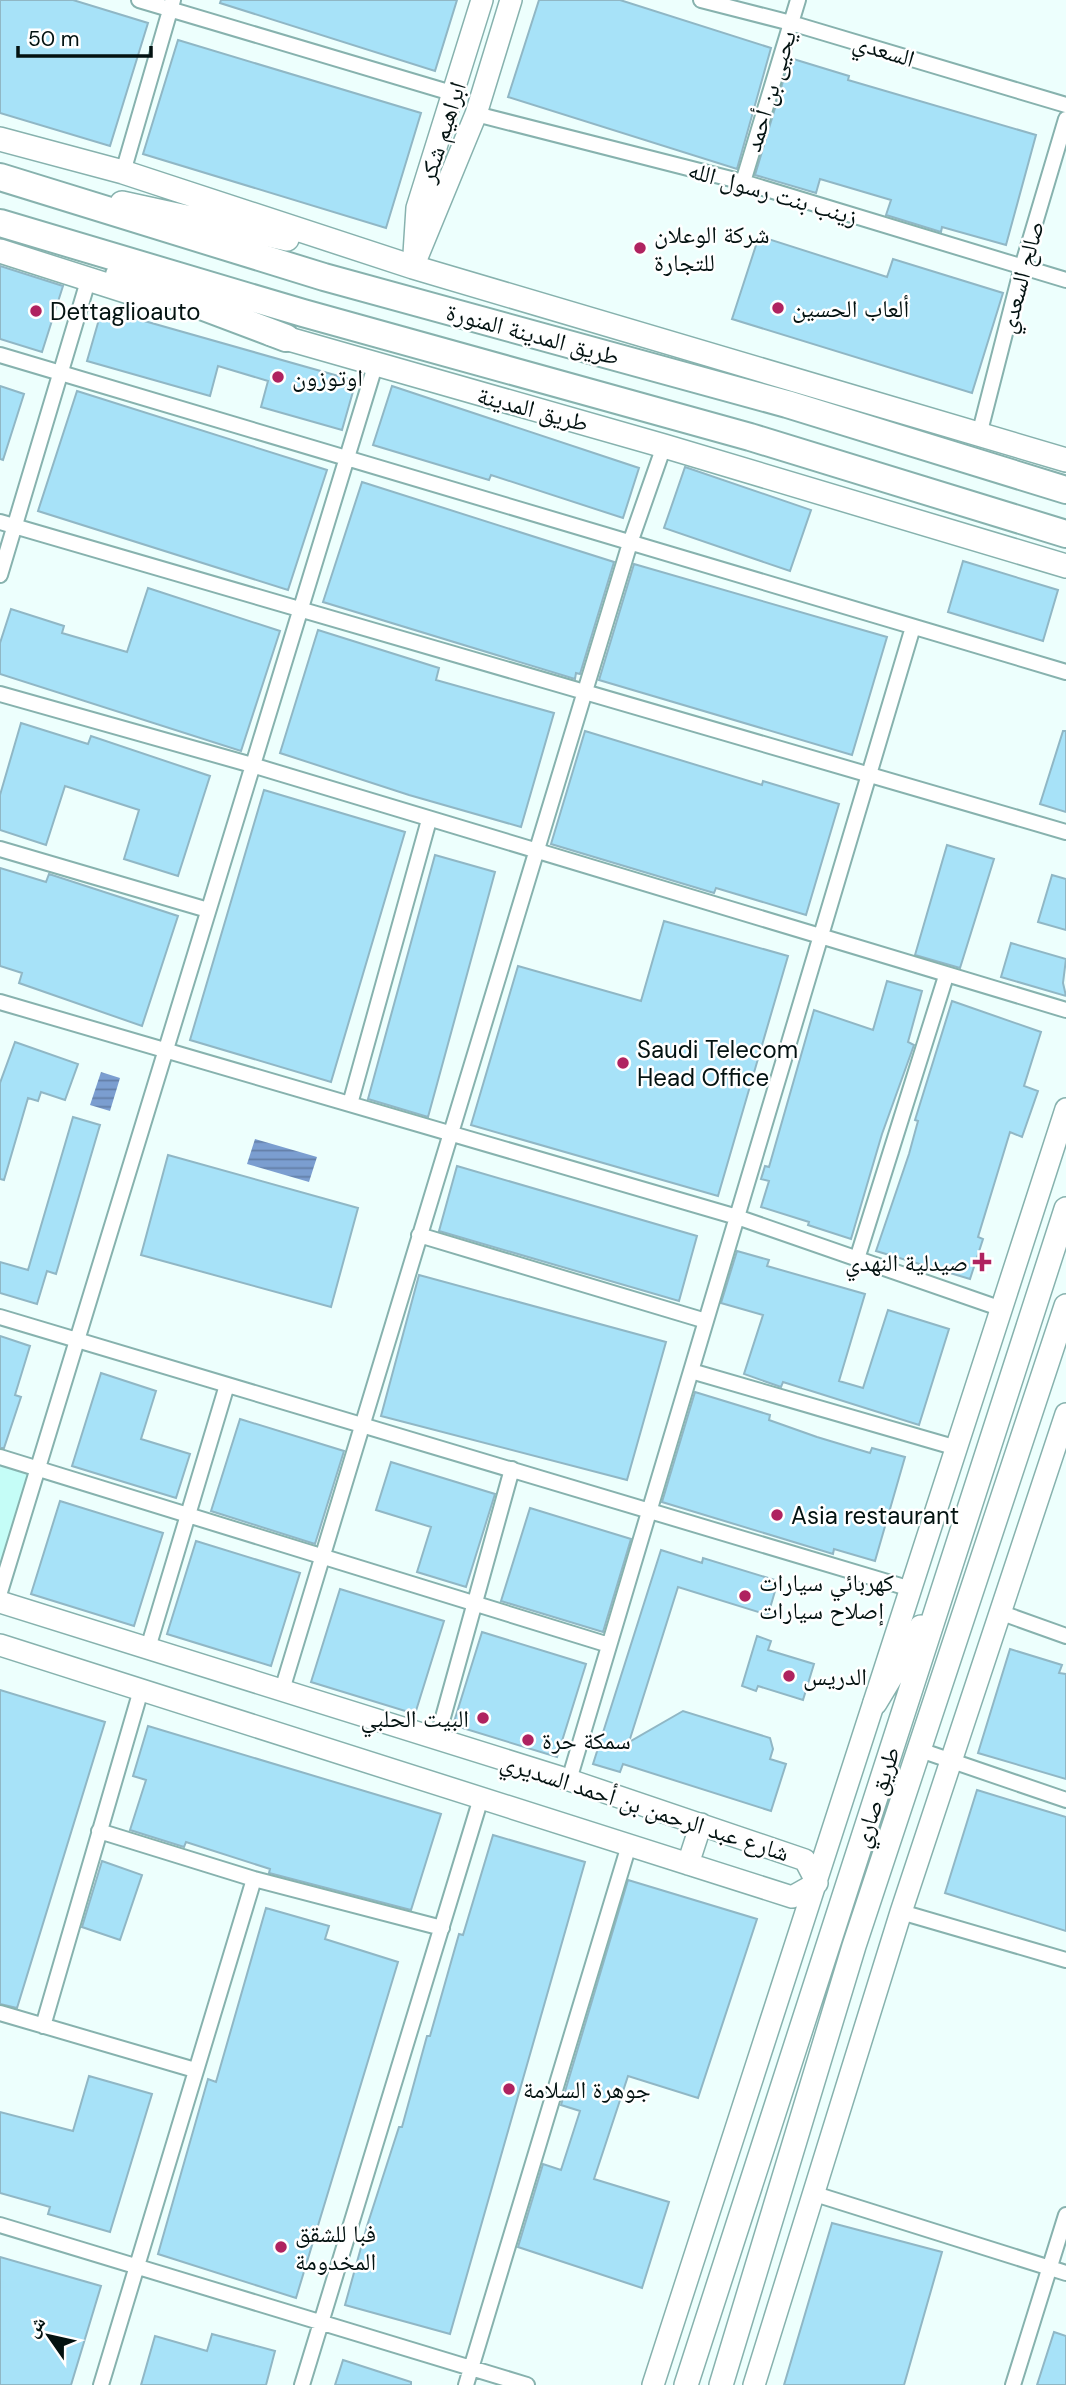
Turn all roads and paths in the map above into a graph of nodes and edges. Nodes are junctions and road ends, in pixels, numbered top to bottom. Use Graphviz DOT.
graph roads {
  1 [pos="139,0"];
  2 [pos="482,0"];
  3 [pos="510,0"];
  4 [pos="701,0"];
  5 [pos="798,0"];
  6 [pos="172,5"];
  7 [pos="791,23"];
  8 [pos="455,94"];
  9 [pos="1066,105"];
  10 [pos="477,114"];
  11 [pos="1066,120"];
  12 [pos="0,139"];
  13 [pos="123,172"];
  14 [pos="0,177"];
  15 [pos="743,182"];
  16 [pos="0,223"];
  17 [pos="0,229"];
  18 [pos="0,251"];
  19 [pos="413,267"];
  20 [pos="1022,267"];
  21 [pos="1066,280"];
  22 [pos="88,281"];
  23 [pos="286,338"];
  24 [pos="0,355"];
  25 [pos="375,366"];
  26 [pos="58,372"];
  27 [pos="979,435"];
  28 [pos="664,446"];
  29 [pos="345,459"];
  30 [pos="1066,460"];
  31 [pos="1066,490"];
  32 [pos="7,524"];
  33 [pos="1066,534"];
  34 [pos="631,543"];
  35 [pos="1060,562"];
  36 [pos="0,575"];
  37 [pos="300,609"];
  38 [pos="913,627"];
  39 [pos="1066,672"];
  40 [pos="585,692"];
  41 [pos="0,694"];
  42 [pos="252,765"];
  43 [pos="869,774"];
  44 [pos="429,820"];
  45 [pos="1066,832"];
  46 [pos="0,849"];
  47 [pos="536,852"];
  48 [pos="208,910"];
  49 [pos="820,938"];
  50 [pos="946,976"];
  51 [pos="2,1003"];
  52 [pos="1066,1010"];
  53 [pos="0,1020"];
  54 [pos="165,1050"];
  55 [pos="350,1104"];
  56 [pos="1066,1109"];
  57 [pos="450,1133"];
  58 [pos="1066,1209"];
  59 [pos="737,1217"];
  60 [pos="419,1236"];
  61 [pos="857,1259"];
  62 [pos="1066,1306"];
  63 [pos="1002,1309"];
  64 [pos="0,1317"];
  65 [pos="706,1321"];
  66 [pos="77,1340"];
  67 [pos="691,1371"];
  68 [pos="228,1385"];
  69 [pos="1066,1414"];
  70 [pos="362,1424"];
  71 [pos="957,1448"];
  72 [pos="0,1457"];
  73 [pos="38,1468"];
  74 [pos="512,1469"];
  75 [pos="650,1509"];
  76 [pos="188,1515"];
  77 [pos="322,1556"];
  78 [pos="911,1589"];
  79 [pos="0,1592"];
  80 [pos="942,1595"];
  81 [pos="0,1602"];
  82 [pos="475,1603"];
  83 [pos="999,1612"];
  84 [pos="1066,1636"];
  85 [pos="0,1645"];
  86 [pos="609,1645"];
  87 [pos="148,1648"];
  88 [pos="141,1690"];
  89 [pos="282,1690"];
  90 [pos="875,1703"];
  91 [pos="437,1739"];
  92 [pos="920,1749"];
  93 [pos="952,1760"];
  94 [pos="569,1780"];
  95 [pos="481,1798"];
  96 [pos="1066,1800"];
  97 [pos="701,1825"];
  98 [pos="99,1831"];
  99 [pos="629,1845"];
  100 [pos="688,1864"];
  101 [pos="254,1879"];
  102 [pos="817,1883"];
  103 [pos="901,1912"];
  104 [pos="442,1928"];
  105 [pos="1066,1960"];
  106 [pos="0,2013"];
  107 [pos="43,2026"];
  108 [pos="195,2070"];
  109 [pos="815,2194"];
  110 [pos="1066,2215"];
  111 [pos="0,2225"];
  112 [pos="135,2266"];
  113 [pos="1049,2268"];
  114 [pos="1066,2273"];
  115 [pos="321,2322"];
  116 [pos="471,2368"];
  117 [pos="101,2385"];
  118 [pos="302,2385"];
  119 [pos="466,2385"];
  120 [pos="527,2385"];
  121 [pos="653,2385"];
  122 [pos="686,2385"];
  123 [pos="721,2385"];
  124 [pos="754,2385"];
  125 [pos="1013,2385"];
  1 -- 6 [label="street"];
  2 -- 8 [label="main road, ابراهيم شكر"];
  3 -- 10 [label="main road"];
  4 -- 7 [label="street, السعدي"];
  5 -- 7 [label="street, يحيى بن أحمد"];
  6 -- 8 [label="street"];
  6 -- 13 [label="street"];
  7 -- 9 [label="street, السعدي"];
  7 -- 15 [label="street, يحيى بن أحمد"];
  8 -- 19 [label="main road, ابراهيم شكر"];
  10 -- 15 [label="street, زينب بنت رسول الله"];
  10 -- 19 [label="main road"];
  11 -- 20 [label="street, صالح السعدي"];
  12 -- 13 [label="main road"];
  13 -- 19 [label="main road"];
  14 -- 19 [label="main road"];
  14 -- 31 [label="highway, طريق المدينة المنورة"];
  15 -- 20 [label="street, زينب بنت رسول الله"];
  16 -- 33 [label="highway, طريق المدينة المنورة"];
  17 -- 23 [label="highway"];
  18 -- 22 [label="main road, طريق المدينة"];
  19 -- 27 [label="main road"];
  20 -- 21 [label="street, زينب بنت رسول الله"];
  20 -- 27 [label="street, صالح السعدي"];
  22 -- 23 [label="main road, طريق المدينة"];
  22 -- 26 [label="street"];
  23 -- 25 [label="main road, طريق المدينة"];
  24 -- 26 [label="street"];
  25 -- 28 [label="main road, طريق المدينة"];
  25 -- 29 [label="street"];
  26 -- 29 [label="street"];
  26 -- 32 [label="street"];
  27 -- 30 [label="main road"];
  28 -- 34 [label="street"];
  28 -- 35 [label="main road, طريق المدينة"];
  29 -- 34 [label="street"];
  29 -- 37 [label="street"];
  32 -- 36 [label="street"];
  32 -- 37 [label="street"];
  34 -- 38 [label="street"];
  34 -- 40 [label="street"];
  37 -- 40 [label="street"];
  37 -- 42 [label="street"];
  38 -- 39 [label="street"];
  38 -- 43 [label="street"];
  40 -- 43 [label="street"];
  40 -- 47 [label="street"];
  41 -- 42 [label="street"];
  42 -- 44 [label="street"];
  42 -- 48 [label="street"];
  43 -- 45 [label="street"];
  43 -- 49 [label="street"];
  44 -- 47 [label="street"];
  44 -- 55 [label="street"];
  46 -- 48 [label="street"];
  47 -- 49 [label="street"];
  47 -- 57 [label="street"];
  48 -- 54 [label="street"];
  49 -- 50 [label="street"];
  49 -- 59 [label="street"];
  50 -- 52 [label="street"];
  50 -- 61 [label="street"];
  51 -- 53 [label="street"];
  51 -- 54 [label="street"];
  54 -- 55 [label="street"];
  54 -- 66 [label="street"];
  55 -- 57 [label="street"];
  56 -- 63 [label="main road"];
  57 -- 59 [label="street"];
  57 -- 60 [label="street"];
  58 -- 80 [label="main road, طريق صاري"];
  59 -- 61 [label="street"];
  59 -- 65 [label="street"];
  60 -- 65 [label="street"];
  60 -- 70 [label="street"];
  61 -- 63 [label="street"];
  62 -- 92 [label="main road, طريق صاري"];
  63 -- 71 [label="main road"];
  64 -- 66 [label="street"];
  65 -- 67 [label="street"];
  66 -- 68 [label="street"];
  66 -- 73 [label="street"];
  67 -- 71 [label="street"];
  67 -- 75 [label="street"];
  68 -- 70 [label="street"];
  68 -- 76 [label="street"];
  69 -- 83 [label="main road"];
  70 -- 74 [label="street"];
  70 -- 77 [label="street"];
  71 -- 78 [label="main road"];
  72 -- 73 [label="street"];
  73 -- 76 [label="street"];
  73 -- 79 [label="street"];
  74 -- 75 [label="street"];
  74 -- 82 [label="street"];
  75 -- 78 [label="street"];
  75 -- 86 [label="street"];
  76 -- 77 [label="street"];
  76 -- 87 [label="street"];
  77 -- 82 [label="street"];
  77 -- 89 [label="street"];
  78 -- 90 [label="main road"];
  80 -- 90 [label="main road"];
  80 -- 122 [label="main road, طريق صاري"];
  81 -- 87 [label="main road, شارع عبد الرحمن بن أحمد السديري"];
  82 -- 86 [label="street"];
  82 -- 91 [label="street"];
  83 -- 84 [label="street"];
  83 -- 93 [label="main road"];
  85 -- 88 [label="main road, شارع عبد الرحمن بن أحمد السديري"];
  86 -- 94 [label="street"];
  87 -- 89 [label="main road, شارع عبد الرحمن بن أحمد السديري"];
  88 -- 95 [label="main road, شارع عبد الرحمن بن أحمد السديري"];
  88 -- 98 [label="street"];
  89 -- 91 [label="main road, شارع عبد الرحمن بن أحمد السديري"];
  90 -- 102 [label="main road"];
  91 -- 94 [label="main road, شارع عبد الرحمن بن أحمد السديري"];
  92 -- 93 [label="street"];
  92 -- 123 [label="main road, طريق صاري"];
  93 -- 96 [label="street"];
  93 -- 103 [label="main road"];
  94 -- 97 [label="main road, شارع عبد الرحمن بن أحمد السديري"];
  95 -- 99 [label="main road, شارع عبد الرحمن بن أحمد السديري"];
  95 -- 104 [label="street"];
  97 -- 100 [label="main road"];
  97 -- 102 [label="main road, شارع عبد الرحمن بن أحمد السديري"];
  98 -- 101 [label="street"];
  98 -- 107 [label="street"];
  99 -- 100 [label="main road, شارع عبد الرحمن بن أحمد السديري"];
  99 -- 116 [label="street"];
  100 -- 102 [label="main road, شارع عبد الرحمن بن أحمد السديري"];
  101 -- 104 [label="street"];
  101 -- 108 [label="street"];
  102 -- 121 [label="main road"];
  103 -- 105 [label="street"];
  103 -- 109 [label="main road"];
  104 -- 115 [label="street"];
  106 -- 107 [label="street"];
  107 -- 108 [label="street"];
  108 -- 112 [label="street"];
  109 -- 113 [label="street"];
  109 -- 124 [label="main road"];
  110 -- 113 [label="street"];
  111 -- 112 [label="street"];
  112 -- 115 [label="street"];
  112 -- 117 [label="street"];
  113 -- 114 [label="street"];
  113 -- 125 [label="street"];
  115 -- 116 [label="street"];
  115 -- 118 [label="street"];
  116 -- 119 [label="street"];
  116 -- 120 [label="street"];
}
